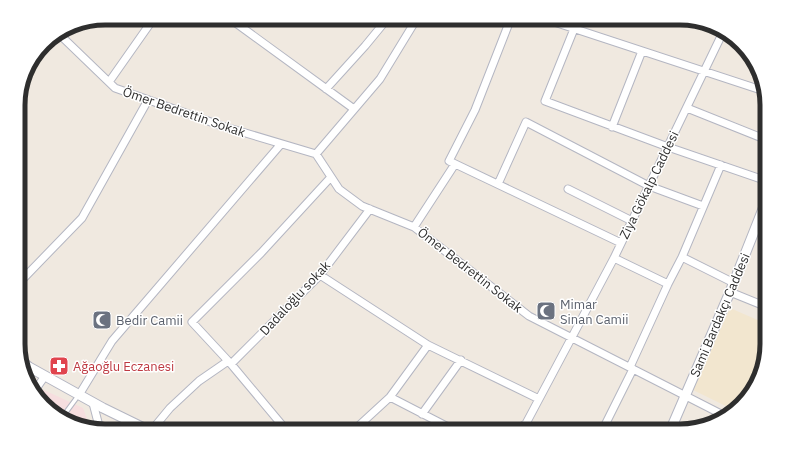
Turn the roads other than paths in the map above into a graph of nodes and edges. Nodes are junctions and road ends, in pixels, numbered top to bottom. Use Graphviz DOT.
graph roads {
  1 [pos="149,25"];
  2 [pos="239,25"];
  3 [pos="382,25"];
  4 [pos="412,25"];
  5 [pos="508,25"];
  6 [pos="562,25"];
  7 [pos="574,29"];
  8 [pos="62,37"];
  9 [pos="721,37"];
  10 [pos="642,51"];
  11 [pos="704,72"];
  12 [pos="109,82"];
  13 [pos="326,89"];
  14 [pos="758,90"];
  15 [pos="148,100"];
  16 [pos="686,108"];
  17 [pos="354,109"];
  18 [pos="612,127"];
  19 [pos="760,137"];
  20 [pos="281,144"];
  21 [pos="668,147"];
  22 [pos="316,154"];
  23 [pos="455,164"];
  24 [pos="721,165"];
  25 [pos="331,177"];
  26 [pos="760,179"];
  27 [pos="498,184"];
  28 [pos="649,186"];
  29 [pos="568,189"];
  30 [pos="703,206"];
  31 [pos="370,209"];
  32 [pos="760,217"];
  33 [pos="632,221"];
  34 [pos="414,227"];
  35 [pos="621,243"];
  36 [pos="682,257"];
  37 [pos="614,258"];
  38 [pos="320,275"];
  39 [pos="25,277"];
  40 [pos="668,284"];
  41 [pos="732,287"];
  42 [pos="760,303"];
  43 [pos="571,338"];
  44 [pos="428,345"];
  45 [pos="461,360"];
  46 [pos="229,363"];
  47 [pos="28,365"];
  48 [pos="631,368"];
  49 [pos="45,376"];
  50 [pos="37,387"];
  51 [pos="79,395"];
  52 [pos="686,395"];
  53 [pos="390,397"];
  54 [pos="539,399"];
  55 [pos="93,403"];
  56 [pos="65,413"];
  57 [pos="422,414"];
  58 [pos="720,414"];
  59 [pos="98,423"];
  60 [pos="136,424"];
  61 [pos="157,424"];
  62 [pos="281,424"];
  63 [pos="361,424"];
  64 [pos="442,424"];
  65 [pos="525,424"];
  66 [pos="605,424"];
  67 [pos="673,424"];
  1 -- 12 [label="street"];
  2 -- 13 [label="street"];
  3 -- 13 [label="street"];
  4 -- 17 [label="street"];
  5 -- 23 [label="street"];
  6 -- 7 [label="street"];
  7 -- 10 [label="street"];
  7 -- 18 [label="street"];
  8 -- 12 [label="street, Ömer Bedrettin Sokak"];
  9 -- 11 [label="street, Ziya Gökalp Caddesi"];
  10 -- 11 [label="street"];
  10 -- 18 [label="street"];
  11 -- 14 [label="street"];
  11 -- 16 [label="street, Ziya Gökalp Caddesi"];
  12 -- 15 [label="street, Ömer Bedrettin Sokak"];
  13 -- 17 [label="street"];
  15 -- 20 [label="street, Ömer Bedrettin Sokak"];
  15 -- 39 [label="street"];
  16 -- 19 [label="street"];
  16 -- 21 [label="street, Ziya Gökalp Caddesi"];
  17 -- 22 [label="street"];
  18 -- 21 [label="street"];
  20 -- 22 [label="street, Ömer Bedrettin Sokak"];
  20 -- 51 [label="street"];
  21 -- 24 [label="street"];
  21 -- 28 [label="street, Ziya Gökalp Caddesi"];
  22 -- 25 [label="street, Ömer Bedrettin Sokak"];
  23 -- 27 [label="street"];
  23 -- 34 [label="street"];
  24 -- 26 [label="street"];
  24 -- 30 [label="street"];
  25 -- 31 [label="street, Ömer Bedrettin Sokak"];
  25 -- 46 [label="street"];
  27 -- 28 [label="street"];
  27 -- 35 [label="street"];
  28 -- 30 [label="street"];
  28 -- 33 [label="street, Ziya Gökalp Caddesi"];
  29 -- 33 [label="street"];
  30 -- 36 [label="street"];
  31 -- 34 [label="street, Ömer Bedrettin Sokak"];
  31 -- 38 [label="street, Dadaloğlu sokak"];
  32 -- 41 [label="street, Sami Bardakçı Caddesi"];
  33 -- 35 [label="street, Ziya Gökalp Caddesi"];
  34 -- 43 [label="street, Ömer Bedrettin Sokak"];
  35 -- 37 [label="street, Ziya Gökalp Caddesi"];
  36 -- 40 [label="street"];
  36 -- 41 [label="street"];
  37 -- 40 [label="street"];
  37 -- 43 [label="street, Ziya Gökalp Caddesi"];
  38 -- 44 [label="street"];
  38 -- 46 [label="street, Dadaloğlu sokak"];
  40 -- 48 [label="street"];
  41 -- 42 [label="street"];
  41 -- 52 [label="street, Sami Bardakçı Caddesi"];
  43 -- 48 [label="street, Ömer Bedrettin Sokak"];
  43 -- 54 [label="street, Ziya Gökalp Caddesi"];
  44 -- 45 [label="street"];
  44 -- 53 [label="street"];
  45 -- 54 [label="street"];
  45 -- 57 [label="street"];
  46 -- 61 [label="street, Dadaloğlu sokak"];
  46 -- 62 [label="street"];
  47 -- 49 [label="street"];
  48 -- 52 [label="street, Ömer Bedrettin Sokak"];
  48 -- 66 [label="street"];
  49 -- 50 [label="street"];
  49 -- 51 [label="street"];
  51 -- 55 [label="street"];
  51 -- 56 [label="lane"];
  52 -- 58 [label="street, Ömer Bedrettin Sokak"];
  52 -- 67 [label="street, Sami Bardakçı Caddesi"];
  53 -- 57 [label="street"];
  53 -- 63 [label="street"];
  54 -- 65 [label="street, Ziya Gökalp Caddesi"];
  55 -- 59 [label="street"];
  55 -- 60 [label="street"];
  57 -- 64 [label="street"];
}
